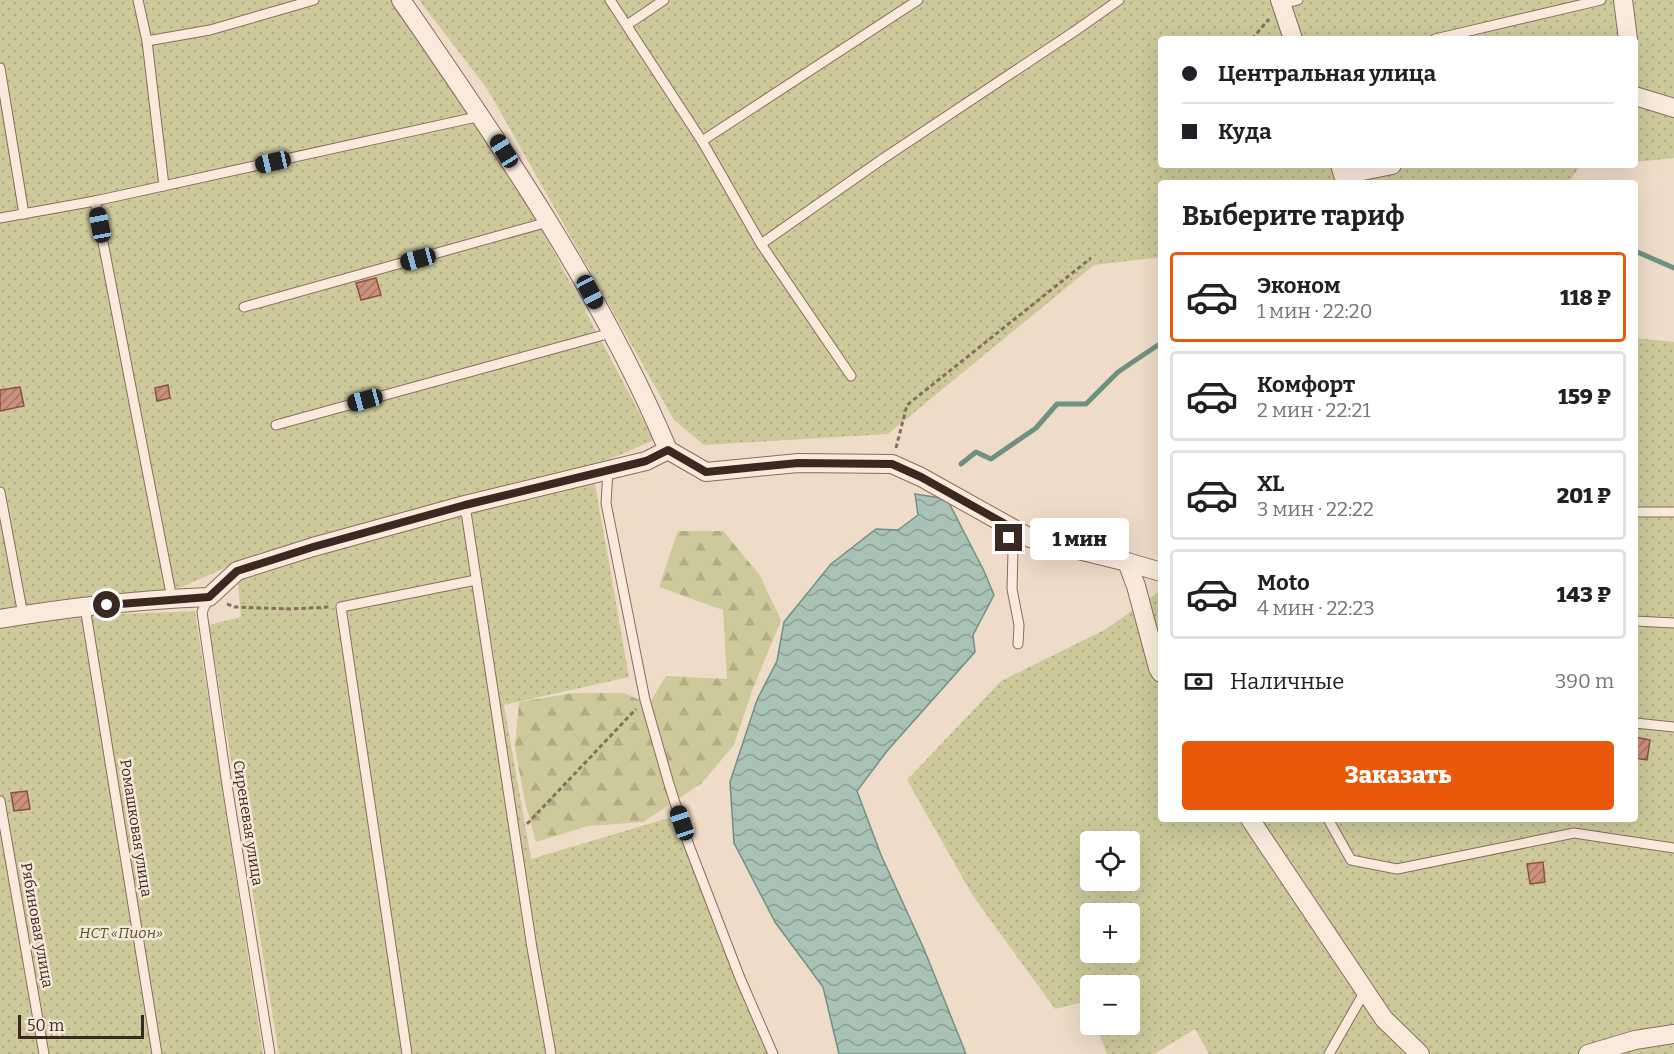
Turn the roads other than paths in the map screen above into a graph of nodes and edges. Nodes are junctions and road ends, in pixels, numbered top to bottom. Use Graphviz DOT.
graph roads {
  1 [pos="138,0"];
  2 [pos="314,0"];
  3 [pos="401,0"];
  4 [pos="610,0"];
  5 [pos="664,0"];
  6 [pos="918,0"];
  7 [pos="1119,0"];
  8 [pos="1601,0"];
  9 [pos="1623,0"];
  10 [pos="1287,1"];
  11 [pos="627,25"];
  12 [pos="1293,36"];
  13 [pos="1448,36"];
  14 [pos="1628,36"];
  15 [pos="147,41"];
  16 [pos="0,68"];
  17 [pos="1638,94"];
  18 [pos="1674,108"];
  19 [pos="481,116"];
  20 [pos="702,141"];
  21 [pos="1375,168"];
  22 [pos="1341,174"];
  23 [pos="164,186"];
  24 [pos="96,201"];
  25 [pos="24,214"];
  26 [pos="0,218"];
  27 [pos="548,222"];
  28 [pos="761,243"];
  29 [pos="244,307"];
  30 [pos="611,333"];
  31 [pos="850,376"];
  32 [pos="276,425"];
  33 [pos="668,450"];
  34 [pos="608,471"];
  35 [pos="0,492"];
  36 [pos="465,505"];
  37 [pos="1638,512"];
  38 [pos="1674,512"];
  39 [pos="1005,524"];
  40 [pos="1127,562"];
  41 [pos="1158,571"];
  42 [pos="476,580"];
  43 [pos="209,597"];
  44 [pos="172,599"];
  45 [pos="85,607"];
  46 [pos="22,615"];
  47 [pos="0,619"];
  48 [pos="1638,621"];
  49 [pos="1674,623"];
  50 [pos="1018,644"];
  51 [pos="1158,668"];
  52 [pos="1638,723"];
  53 [pos="1674,727"];
  54 [pos="0,801"];
  55 [pos="1252,822"];
  56 [pos="1330,822"];
  57 [pos="1674,848"];
  58 [pos="1366,991"];
  59 [pos="1674,1034"];
  60 [pos="1592,1053"];
  61 [pos="44,1054"];
  62 [pos="157,1054"];
  63 [pos="270,1054"];
  64 [pos="407,1054"];
  65 [pos="551,1054"];
  66 [pos="773,1054"];
  67 [pos="1329,1054"];
  68 [pos="1420,1054"];
  1 -- 15 [label="lane"];
  2 -- 15 [label="lane"];
  3 -- 19 [label="street"];
  4 -- 11 [label="lane"];
  5 -- 11 [label="lane"];
  6 -- 20 [label="lane"];
  7 -- 28 [label="lane"];
  8 -- 13 [label="lane"];
  9 -- 14 [label="street"];
  10 -- 12 [label="street"];
  11 -- 20 [label="lane"];
  15 -- 23 [label="lane"];
  16 -- 25 [label="lane"];
  17 -- 18 [label="street"];
  19 -- 23 [label="lane"];
  19 -- 27 [label="street"];
  20 -- 28 [label="lane"];
  21 -- 22 [label="street"];
  23 -- 24 [label="lane"];
  24 -- 25 [label="lane"];
  24 -- 44 [label="lane"];
  25 -- 26 [label="lane"];
  27 -- 29 [label="lane"];
  27 -- 30 [label="street"];
  28 -- 31 [label="lane"];
  30 -- 32 [label="lane"];
  30 -- 33 [label="street"];
  33 -- 34 [label="street"];
  33 -- 39 [label="street"];
  34 -- 36 [label="street"];
  34 -- 66 [label="lane"];
  35 -- 46 [label="lane"];
  36 -- 42 [label="lane"];
  36 -- 43 [label="street"];
  37 -- 38 [label="lane"];
  39 -- 40 [label="street"];
  39 -- 50 [label="lane"];
  40 -- 41 [label="street"];
  40 -- 51 [label="street"];
  42 -- 64 [label="lane"];
  42 -- 65 [label="lane"];
  43 -- 44 [label="street"];
  43 -- 63 [label="lane, Сиреневая улица"];
  44 -- 45 [label="street"];
  45 -- 46 [label="street"];
  45 -- 62 [label="lane, Ромашковая улица"];
  46 -- 47 [label="street"];
  48 -- 49 [label="lane"];
  52 -- 53 [label="lane"];
  54 -- 61 [label="lane, Рябиновая улица"];
  55 -- 58 [label="street"];
  56 -- 57 [label="lane"];
  58 -- 67 [label="lane"];
  58 -- 68 [label="street"];
  59 -- 60 [label="street"];
}
